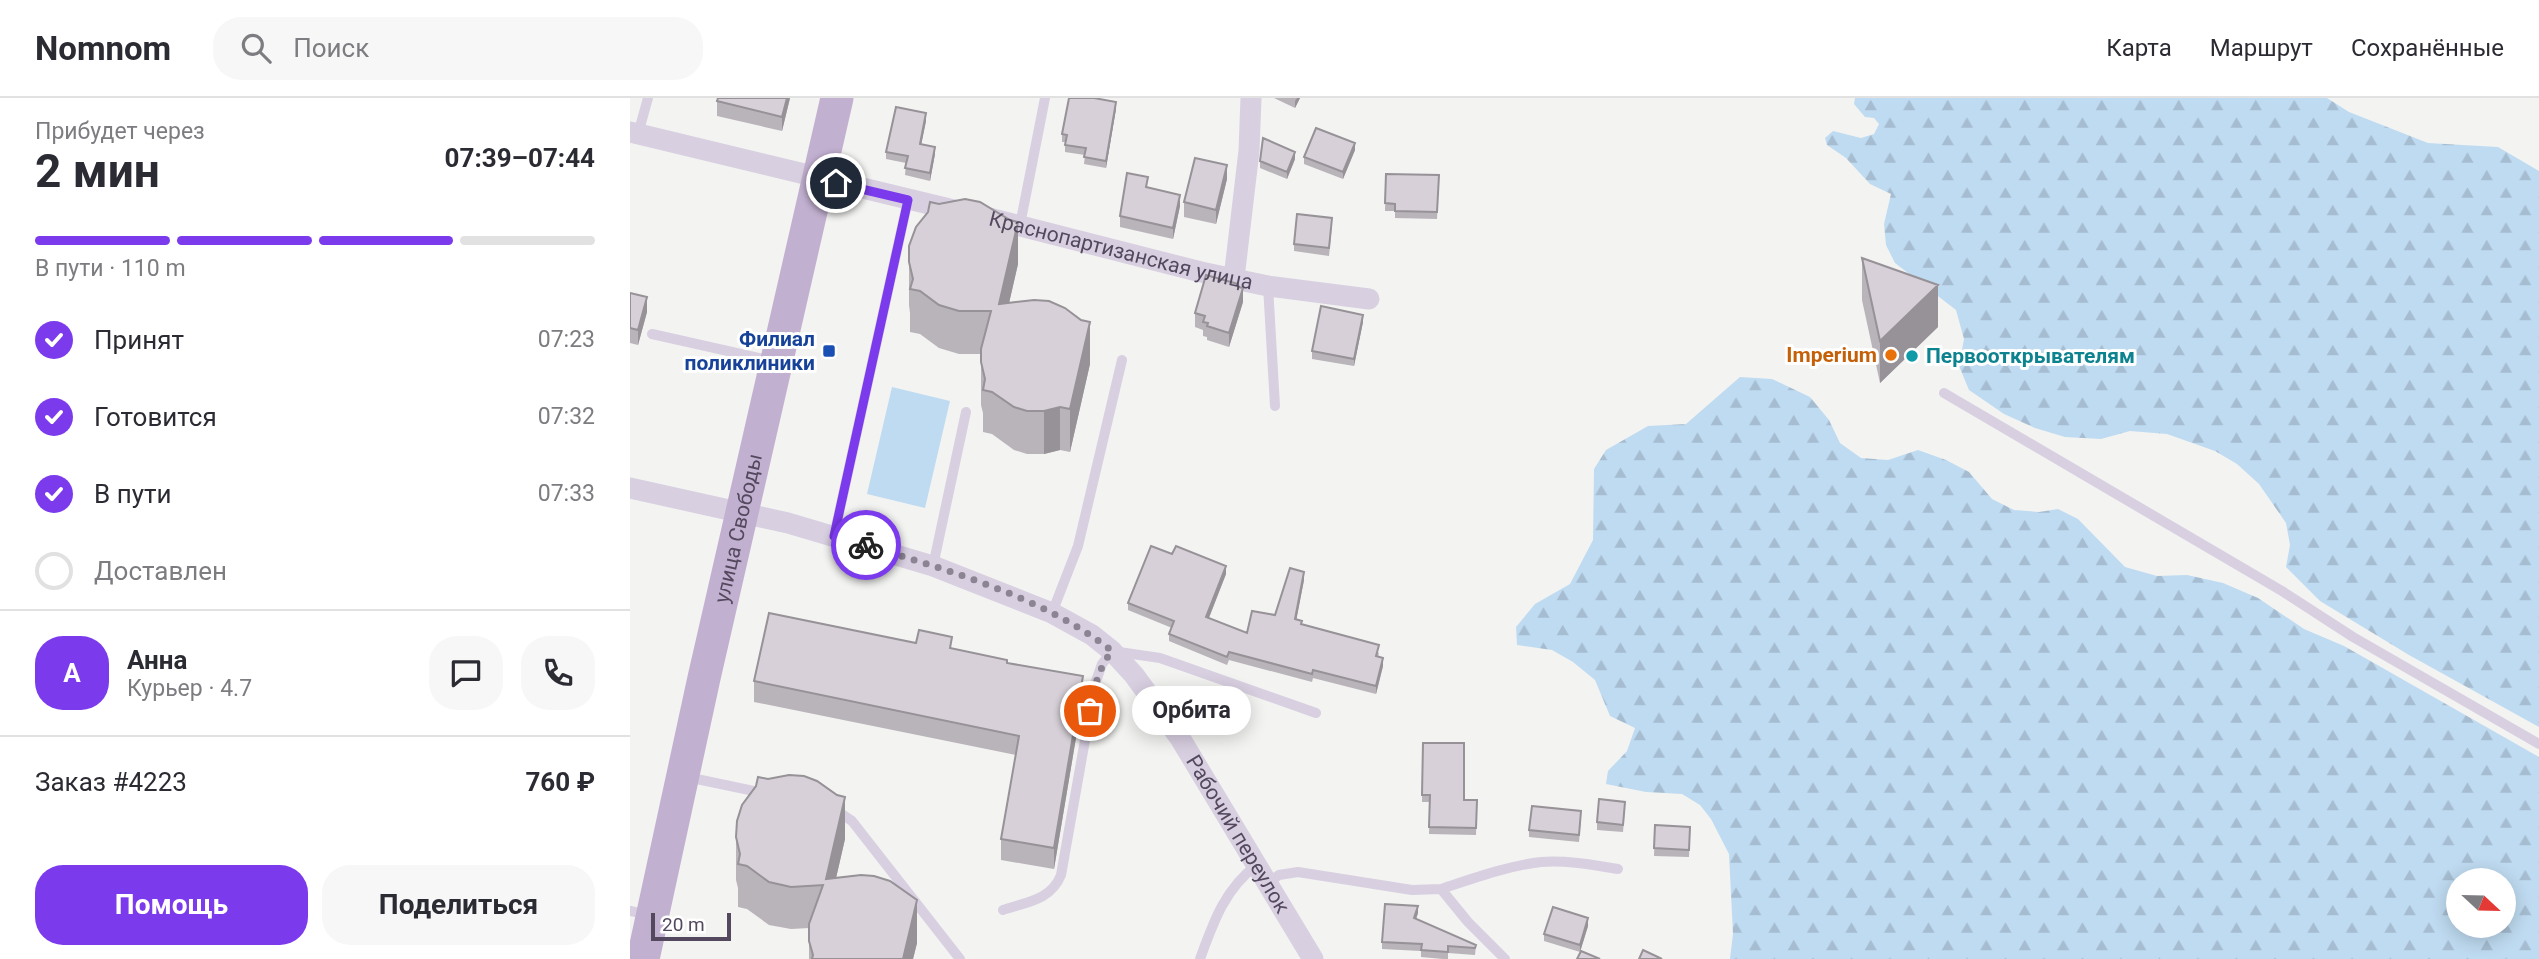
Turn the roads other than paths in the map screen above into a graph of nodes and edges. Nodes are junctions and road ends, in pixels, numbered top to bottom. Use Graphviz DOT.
graph roads {
  1 [pos="648,98"];
  2 [pos="837,98"];
  3 [pos="1045,98"];
  4 [pos="1251,98"];
  5 [pos="634,133"];
  6 [pos="819,179"];
  7 [pos="908,200"];
  8 [pos="1020,225"];
  9 [pos="1234,278"];
  10 [pos="1268,285"];
  11 [pos="1369,299"];
  12 [pos="652,334"];
  13 [pos="1122,360"];
  14 [pos="778,363"];
  15 [pos="1944,393"];
  16 [pos="1275,406"];
  17 [pos="966,412"];
  18 [pos="630,488"];
  19 [pos="743,513"];
  20 [pos="834,536"];
  21 [pos="933,566"];
  22 [pos="1052,613"];
  23 [pos="1112,651"];
  24 [pos="1316,713"];
  25 [pos="2539,744"];
  26 [pos="682,776"];
  27 [pos="773,795"];
  28 [pos="828,806"];
  29 [pos="1618,869"];
  30 [pos="1263,874"];
  31 [pos="1441,888"];
  32 [pos="1003,910"];
  33 [pos="641,913"];
  34 [pos="643,959"];
  35 [pos="960,959"];
  36 [pos="1200,959"];
  37 [pos="1313,959"];
  38 [pos="1505,959"];
  1 -- 5 [label="lane"];
  2 -- 6 [label="main road, улица Свободы"];
  3 -- 8 [label="lane"];
  4 -- 9 [label="street"];
  5 -- 6 [label="street, Краснопартизанская улица"];
  6 -- 7 [label="street, Краснопартизанская улица"];
  6 -- 14 [label="main road, улица Свободы"];
  7 -- 8 [label="street, Краснопартизанская улица"];
  7 -- 20 [label="lane"];
  8 -- 9 [label="street, Краснопартизанская улица"];
  9 -- 10 [label="street, Краснопартизанская улица"];
  10 -- 11 [label="street, Краснопартизанская улица"];
  10 -- 16 [label="lane"];
  12 -- 14 [label="lane"];
  13 -- 22 [label="lane"];
  14 -- 19 [label="main road, улица Свободы"];
  15 -- 25 [label="lane"];
  17 -- 21 [label="lane"];
  18 -- 19 [label="street, Рабочий переулок"];
  19 -- 20 [label="street, Рабочий переулок"];
  19 -- 26 [label="main road, улица Свободы"];
  20 -- 21 [label="street, Рабочий переулок"];
  21 -- 22 [label="street, Рабочий переулок"];
  22 -- 23 [label="street, Рабочий переулок"];
  23 -- 24 [label="lane"];
  23 -- 30 [label="street, Рабочий переулок"];
  23 -- 32 [label="lane"];
  26 -- 27 [label="lane"];
  26 -- 33 [label="main road, улица Свободы"];
  28 -- 35 [label="lane"];
  29 -- 31 [label="lane"];
  30 -- 31 [label="lane"];
  30 -- 36 [label="lane"];
  30 -- 37 [label="street, Рабочий переулок"];
  31 -- 38 [label="lane"];
  33 -- 34 [label="main road, улица Свободы"];
}
